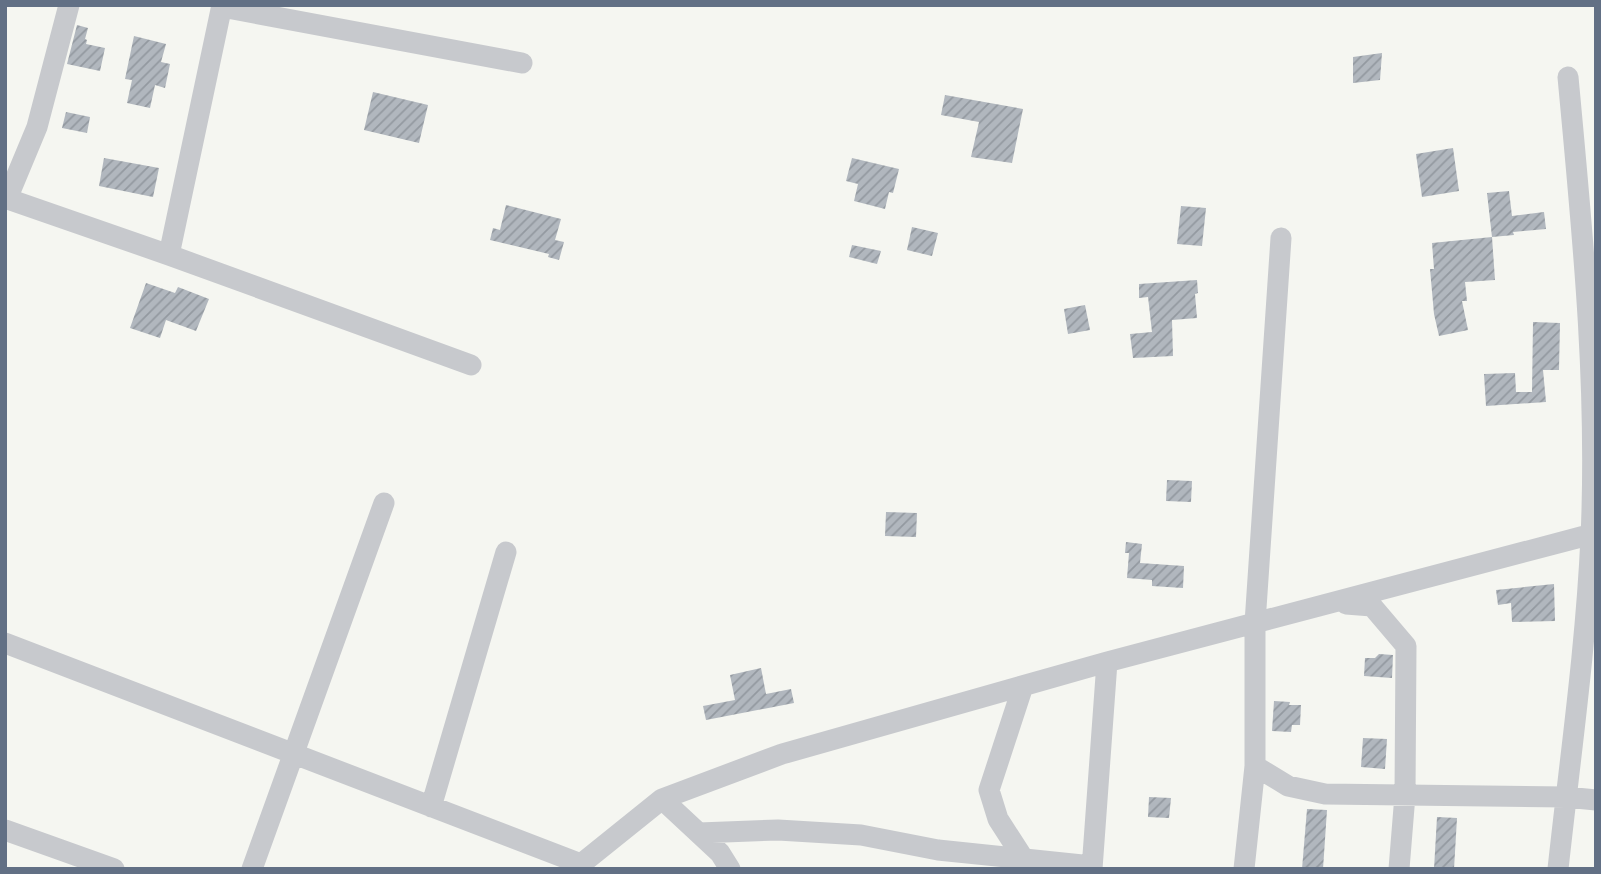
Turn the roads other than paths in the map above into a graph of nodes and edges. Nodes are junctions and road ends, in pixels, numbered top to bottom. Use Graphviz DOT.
graph roads {
  1 [pos="69,5"];
  2 [pos="222,6"];
  3 [pos="522,63"];
  4 [pos="1568,77"];
  5 [pos="6,199"];
  6 [pos="1281,238"];
  7 [pos="169,255"];
  8 [pos="471,365"];
  9 [pos="384,503"];
  10 [pos="1594,534"];
  11 [pos="506,552"];
  12 [pos="1330,603"];
  13 [pos="1255,623"];
  14 [pos="5,643"];
  15 [pos="1590,645"];
  16 [pos="1107,662"];
  17 [pos="1023,686"];
  18 [pos="293,755"];
  19 [pos="1255,766"];
  20 [pos="1405,795"];
  21 [pos="1566,797"];
  22 [pos="662,799"];
  23 [pos="1596,800"];
  24 [pos="431,807"];
  25 [pos="5,830"];
  26 [pos="699,833"];
  27 [pos="1026,863"];
  28 [pos="578,866"];
  29 [pos="1092,867"];
  30 [pos="114,869"];
  31 [pos="252,869"];
  32 [pos="730,869"];
  33 [pos="1244,869"];
  34 [pos="1399,869"];
  35 [pos="1558,869"];
  1 -- 5 [label="street"];
  2 -- 3 [label="street"];
  2 -- 7 [label="street"];
  4 -- 10 [label="street"];
  5 -- 7 [label="street"];
  6 -- 13 [label="street"];
  7 -- 8 [label="street"];
  9 -- 18 [label="street"];
  10 -- 12 [label="street"];
  10 -- 15 [label="street"];
  11 -- 24 [label="street"];
  12 -- 13 [label="street"];
  12 -- 20 [label="street"];
  13 -- 16 [label="street"];
  13 -- 19 [label="street"];
  14 -- 18 [label="street"];
  15 -- 21 [label="street"];
  16 -- 17 [label="street"];
  16 -- 29 [label="street"];
  17 -- 22 [label="street"];
  17 -- 27 [label="street"];
  18 -- 24 [label="street"];
  18 -- 31 [label="street"];
  19 -- 20 [label="street"];
  19 -- 33 [label="street"];
  20 -- 21 [label="street"];
  20 -- 34 [label="street"];
  21 -- 23 [label="street"];
  21 -- 35 [label="street"];
  22 -- 26 [label="street"];
  22 -- 28 [label="street"];
  24 -- 28 [label="street"];
  25 -- 30 [label="street"];
  26 -- 27 [label="street"];
  26 -- 32 [label="street"];
  27 -- 29 [label="street"];
}
